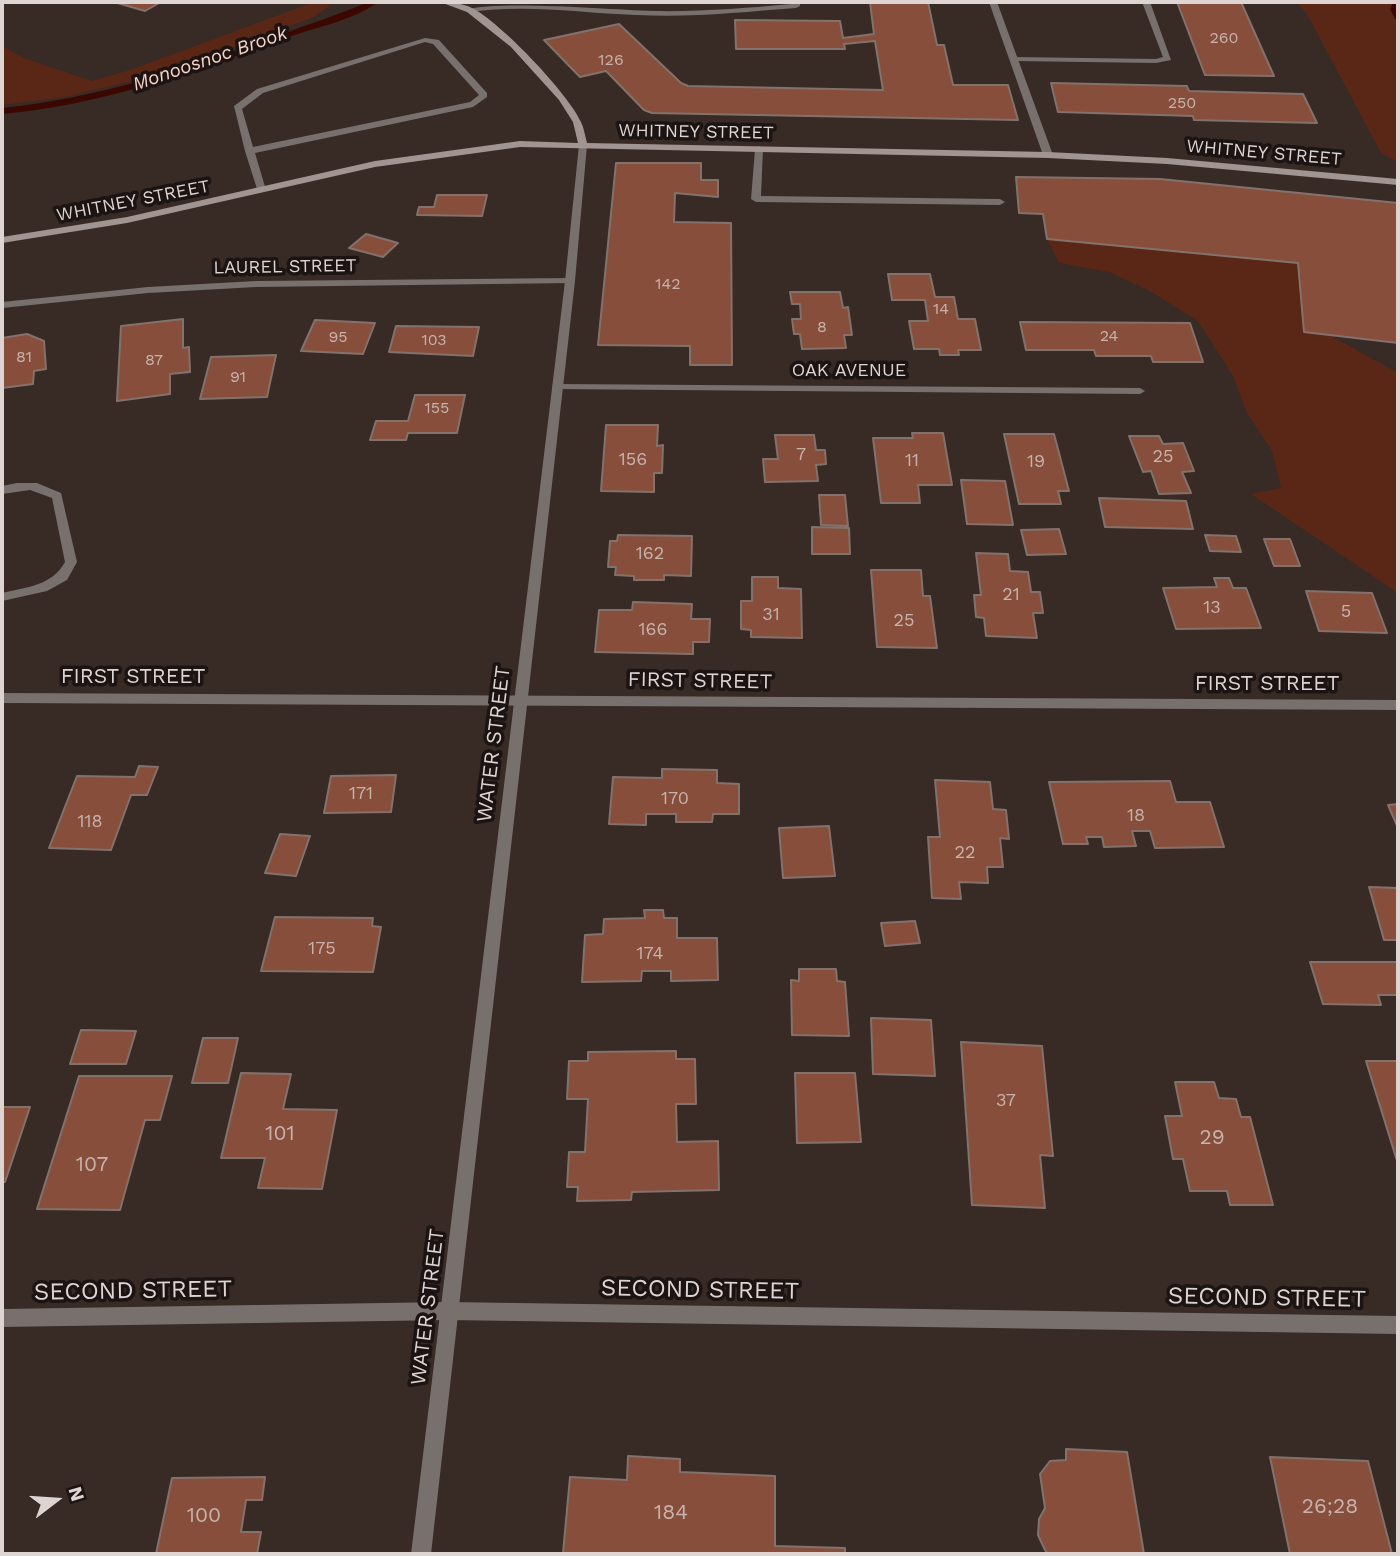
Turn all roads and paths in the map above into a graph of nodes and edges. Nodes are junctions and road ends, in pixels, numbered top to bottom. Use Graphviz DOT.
graph roads {
  1 [pos="444,2"];
  2 [pos="796,2"];
  3 [pos="993,2"];
  4 [pos="1146,2"];
  5 [pos="470,10"];
  6 [pos="1014,59"];
  7 [pos="583,145"];
  8 [pos="759,149"];
  9 [pos="249,151"];
  10 [pos="1048,155"];
  11 [pos="1398,182"];
  12 [pos="261,190"];
  13 [pos="1000,202"];
  14 [pos="2,240"];
  15 [pos="570,281"];
  16 [pos="2,306"];
  17 [pos="558,387"];
  18 [pos="1140,391"];
  19 [pos="2,490"];
  20 [pos="2,597"];
  21 [pos="2,698"];
  22 [pos="520,700"];
  23 [pos="1398,705"];
  24 [pos="448,1311"];
  25 [pos="2,1318"];
  26 [pos="1398,1325"];
  27 [pos="421,1554"];
  1 -- 5 [label="main road, WATER STREET"];
  2 -- 5 [label="street"];
  3 -- 6 [label="street"];
  4 -- 6 [label="street"];
  5 -- 7 [label="main road, WATER STREET"];
  6 -- 10 [label="street"];
  7 -- 8 [label="main road, WHITNEY STREET"];
  7 -- 12 [label="main road, WHITNEY STREET"];
  7 -- 15 [label="street, WATER STREET"];
  8 -- 10 [label="main road, WHITNEY STREET"];
  8 -- 13 [label="street"];
  9 -- 9 [label="street"];
  9 -- 12 [label="street"];
  10 -- 11 [label="main road, WHITNEY STREET"];
  12 -- 14 [label="main road, WHITNEY STREET"];
  15 -- 16 [label="street, LAUREL STREET"];
  15 -- 17 [label="street, WATER STREET"];
  17 -- 18 [label="street, OAK AVENUE"];
  17 -- 22 [label="street, WATER STREET"];
  19 -- 20 [label="street"];
  21 -- 22 [label="street, FIRST STREET"];
  22 -- 23 [label="street, FIRST STREET"];
  22 -- 24 [label="street, WATER STREET"];
  24 -- 25 [label="street, SECOND STREET"];
  24 -- 26 [label="street, SECOND STREET"];
  24 -- 27 [label="street, WATER STREET"];
}
